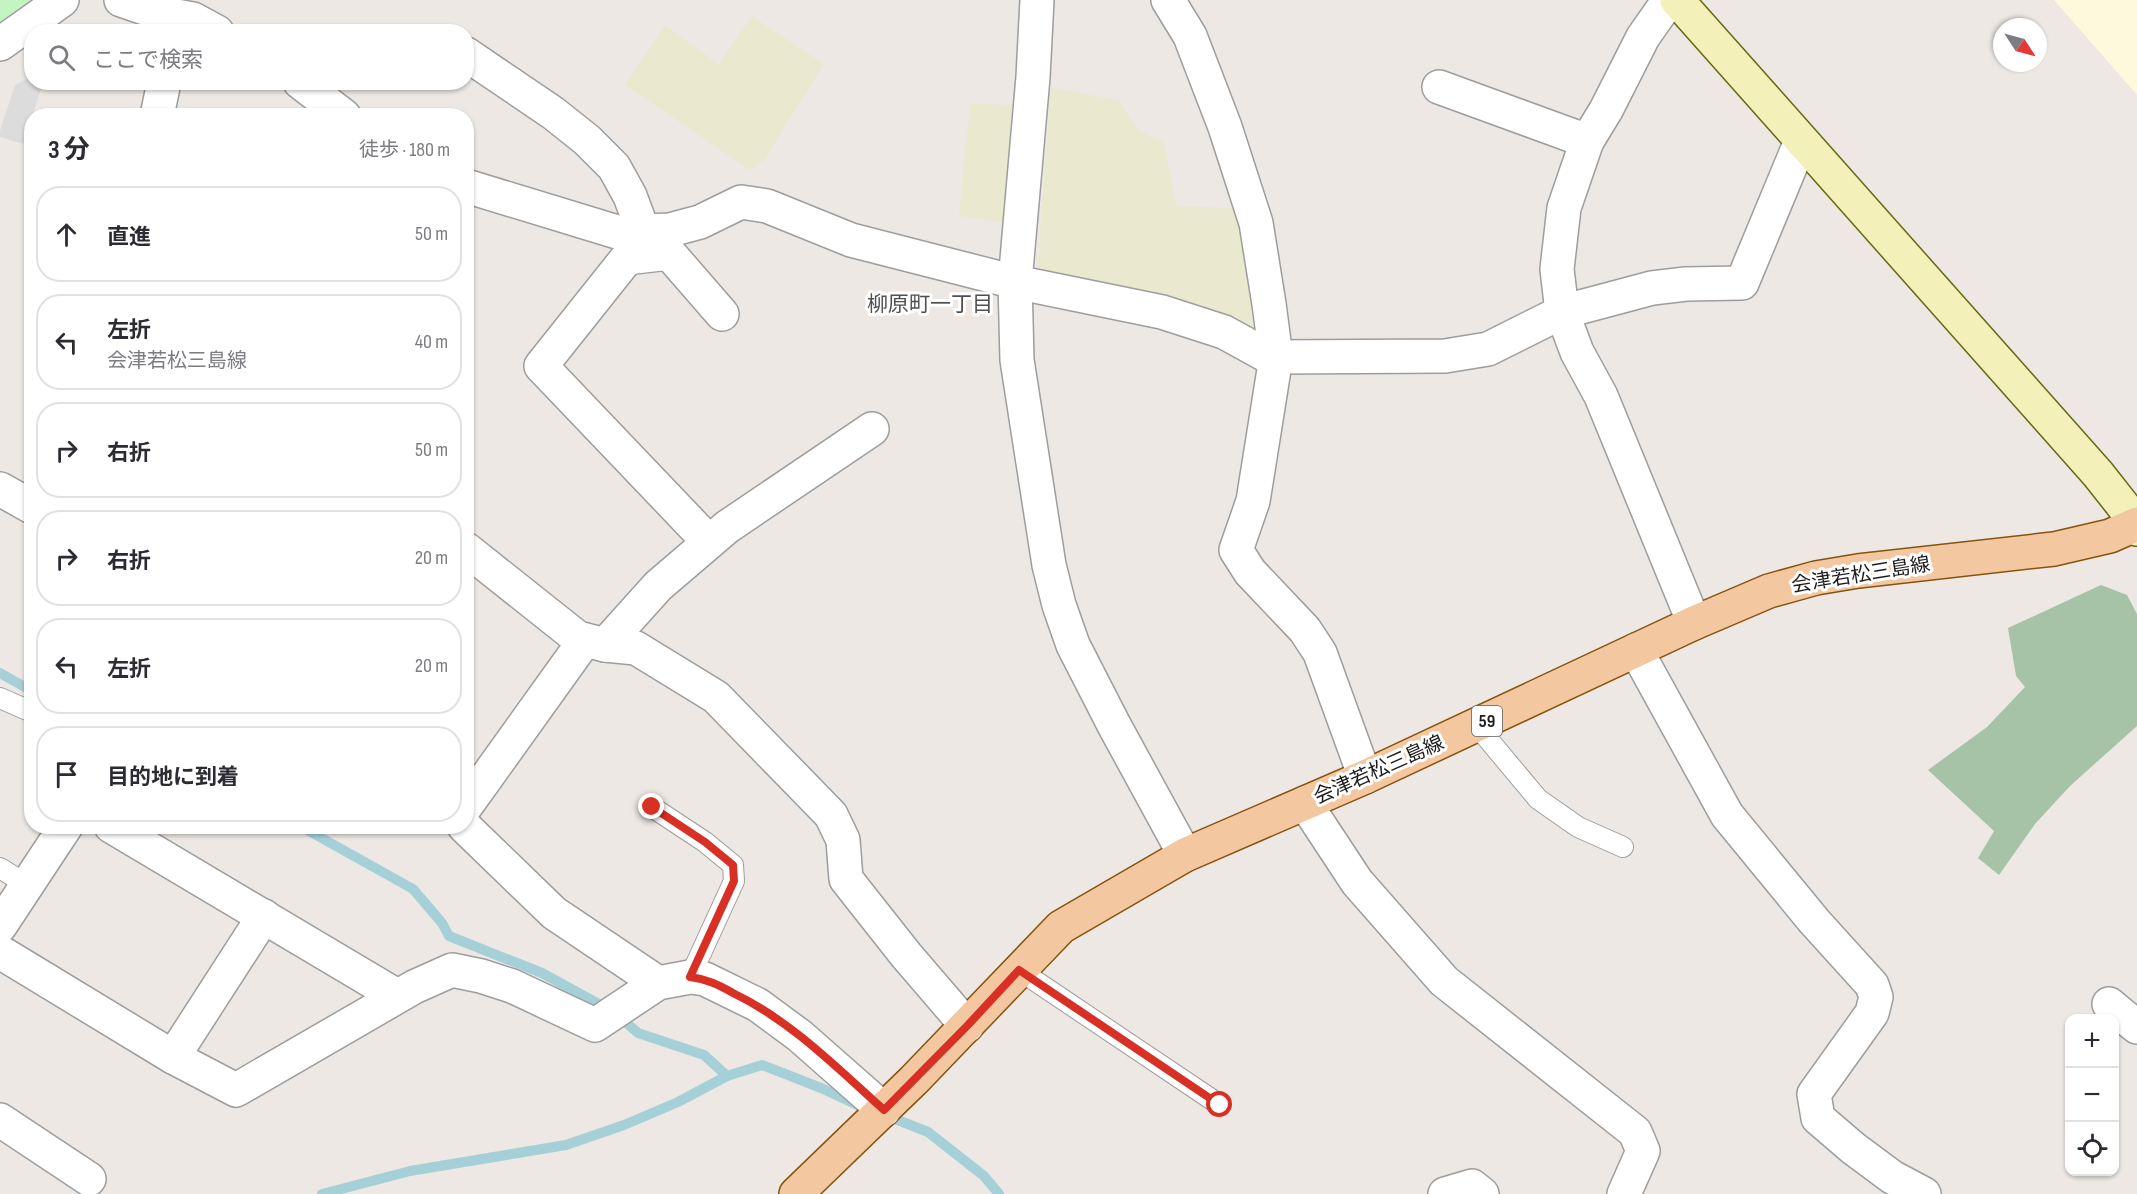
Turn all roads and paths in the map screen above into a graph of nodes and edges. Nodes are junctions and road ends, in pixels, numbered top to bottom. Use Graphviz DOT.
graph roads {
  1 [pos="62,0"];
  2 [pos="121,0"];
  3 [pos="1037,0"];
  4 [pos="1168,0"];
  5 [pos="1669,0"];
  6 [pos="1677,0"];
  7 [pos="159,22"];
  8 [pos="28,24"];
  9 [pos="202,24"];
  10 [pos="24,27"];
  11 [pos="0,44"];
  12 [pos="474,60"];
  13 [pos="1439,87"];
  14 [pos="162,90"];
  15 [pos="310,90"];
  16 [pos="159,108"];
  17 [pos="334,108"];
  18 [pos="1587,141"];
  19 [pos="1801,141"];
  20 [pos="474,188"];
  21 [pos="631,240"];
  22 [pos="1015,282"];
  23 [pos="1562,312"];
  24 [pos="722,314"];
  25 [pos="1276,357"];
  26 [pos="872,429"];
  27 [pos="0,489"];
  28 [pos="24,502"];
  29 [pos="2136,526"];
  30 [pos="709,542"];
  31 [pos="474,555"];
  32 [pos="1694,623"];
  33 [pos="595,642"];
  34 [pos="1636,650"];
  35 [pos="0,698"];
  36 [pos="24,708"];
  37 [pos="1478,726"];
  38 [pos="1365,777"];
  39 [pos="474,796"];
  40 [pos="1305,803"];
  41 [pos="652,807"];
  42 [pos="61,834"];
  43 [pos="125,834"];
  44 [pos="472,834"];
  45 [pos="1623,847"];
  46 [pos="1185,855"];
  47 [pos="0,868"];
  48 [pos="27,885"];
  49 [pos="264,916"];
  50 [pos="0,926"];
  51 [pos="0,952"];
  52 [pos="1019,970"];
  53 [pos="690,977"];
  54 [pos="658,983"];
  55 [pos="397,996"];
  56 [pos="2109,1004"];
  57 [pos="967,1026"];
  58 [pos="2137,1028"];
  59 [pos="173,1057"];
  60 [pos="1220,1105"];
  61 [pos="884,1110"];
  62 [pos="0,1120"];
  63 [pos="89,1179"];
  64 [pos="795,1194"];
  65 [pos="1445,1194"];
  66 [pos="1482,1194"];
  67 [pos="1624,1194"];
  68 [pos="1924,1194"];
  1 -- 8 [label="street"];
  2 -- 7 [label="street"];
  3 -- 22 [label="street"];
  4 -- 25 [label="street"];
  5 -- 18 [label="street"];
  6 -- 19 [label="street"];
  7 -- 9 [label="street"];
  10 -- 11 [label="street"];
  12 -- 21 [label="street"];
  13 -- 18 [label="street"];
  14 -- 16 [label="street"];
  15 -- 17 [label="street"];
  18 -- 23 [label="street"];
  19 -- 23 [label="street"];
  19 -- 29 [label="street"];
  20 -- 21 [label="street"];
  21 -- 22 [label="street"];
  21 -- 24 [label="street"];
  21 -- 30 [label="street"];
  22 -- 25 [label="street"];
  22 -- 46 [label="street"];
  23 -- 25 [label="street"];
  23 -- 32 [label="street"];
  25 -- 38 [label="street"];
  26 -- 30 [label="street"];
  27 -- 28 [label="street"];
  29 -- 32 [label="main road, 会津若松三島線 / 59"];
  30 -- 33 [label="street"];
  31 -- 33 [label="street"];
  32 -- 34 [label="main road, 会津若松三島線 / 59"];
  33 -- 39 [label="street"];
  33 -- 57 [label="street"];
  34 -- 37 [label="main road, 会津若松三島線 / 59"];
  34 -- 68 [label="street"];
  35 -- 36 [label="lane"];
  37 -- 38 [label="main road, 会津若松三島線 / 59"];
  37 -- 45 [label="lane"];
  38 -- 40 [label="main road, 会津若松三島線 / 59"];
  40 -- 46 [label="main road, 会津若松三島線 / 59"];
  40 -- 67 [label="street"];
  41 -- 53 [label="lane"];
  42 -- 48 [label="street"];
  43 -- 49 [label="street"];
  44 -- 54 [label="street"];
  46 -- 52 [label="main road, 会津若松三島線 / 59"];
  47 -- 48 [label="lane"];
  48 -- 50 [label="street"];
  49 -- 55 [label="street"];
  49 -- 59 [label="street"];
  51 -- 59 [label="street"];
  52 -- 57 [label="main road, 会津若松三島線 / 59"];
  52 -- 60 [label="lane"];
  53 -- 54 [label="street"];
  53 -- 61 [label="street"];
  54 -- 55 [label="street"];
  55 -- 59 [label="street"];
  56 -- 58 [label="street"];
  57 -- 61 [label="main road, 会津若松三島線 / 59"];
  61 -- 64 [label="main road, 会津若松三島線 / 59"];
  62 -- 63 [label="street"];
  65 -- 66 [label="street"];
}
